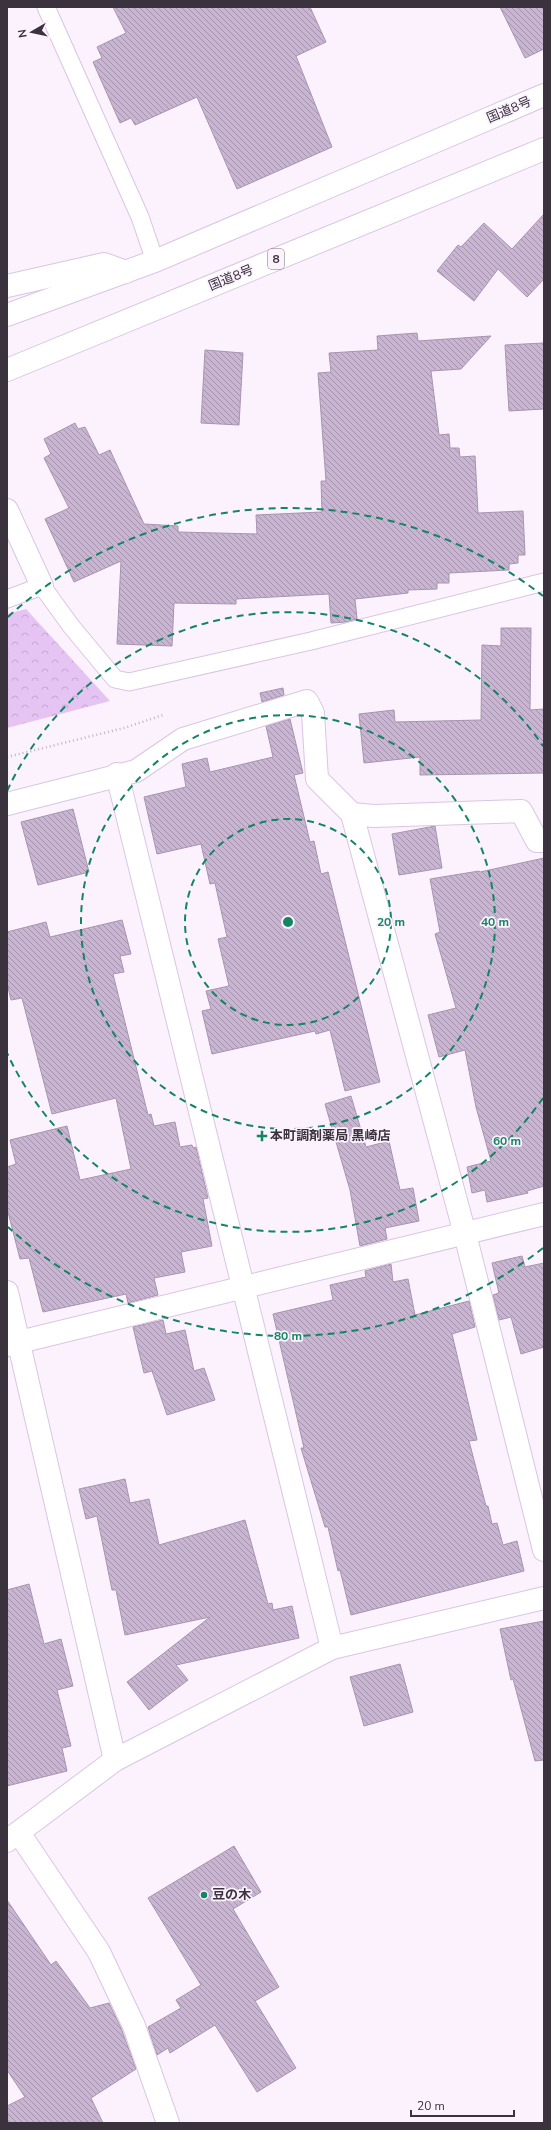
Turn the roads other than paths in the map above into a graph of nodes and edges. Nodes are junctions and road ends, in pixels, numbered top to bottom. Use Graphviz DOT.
graph roads {
  1 [pos="46,7"];
  2 [pos="544,95"];
  3 [pos="544,149"];
  4 [pos="155,261"];
  5 [pos="126,272"];
  6 [pos="7,286"];
  7 [pos="7,315"];
  8 [pos="7,370"];
  9 [pos="7,510"];
  10 [pos="544,582"];
  11 [pos="42,586"];
  12 [pos="7,599"];
  13 [pos="117,774"];
  14 [pos="7,804"];
  15 [pos="352,814"];
  16 [pos="544,842"];
  17 [pos="544,1214"];
  18 [pos="465,1234"];
  19 [pos="244,1286"];
  20 [pos="7,1292"];
  21 [pos="13,1343"];
  22 [pos="544,1550"];
  23 [pos="544,1598"];
  24 [pos="332,1648"];
  25 [pos="115,1760"];
  26 [pos="13,1837"];
  27 [pos="168,2123"];
  1 -- 4 [label="lane"];
  2 -- 4 [label="main road, 国道8号"];
  3 -- 8 [label="main road, 国道8号 / 8"];
  4 -- 5 [label="main road, 国道8号"];
  5 -- 6 [label="main road"];
  5 -- 7 [label="main road, 国道8号"];
  9 -- 11 [label="main road"];
  10 -- 11 [label="lane"];
  11 -- 12 [label="lane"];
  13 -- 14 [label="main road"];
  13 -- 15 [label="main road"];
  13 -- 19 [label="main road"];
  15 -- 16 [label="main road"];
  15 -- 18 [label="main road"];
  17 -- 18 [label="main road"];
  18 -- 19 [label="main road"];
  18 -- 22 [label="main road"];
  19 -- 21 [label="main road"];
  19 -- 24 [label="main road"];
  20 -- 21 [label="main road"];
  21 -- 25 [label="main road"];
  23 -- 24 [label="main road"];
  24 -- 25 [label="main road"];
  25 -- 26 [label="main road"];
  26 -- 27 [label="main road"];
}
